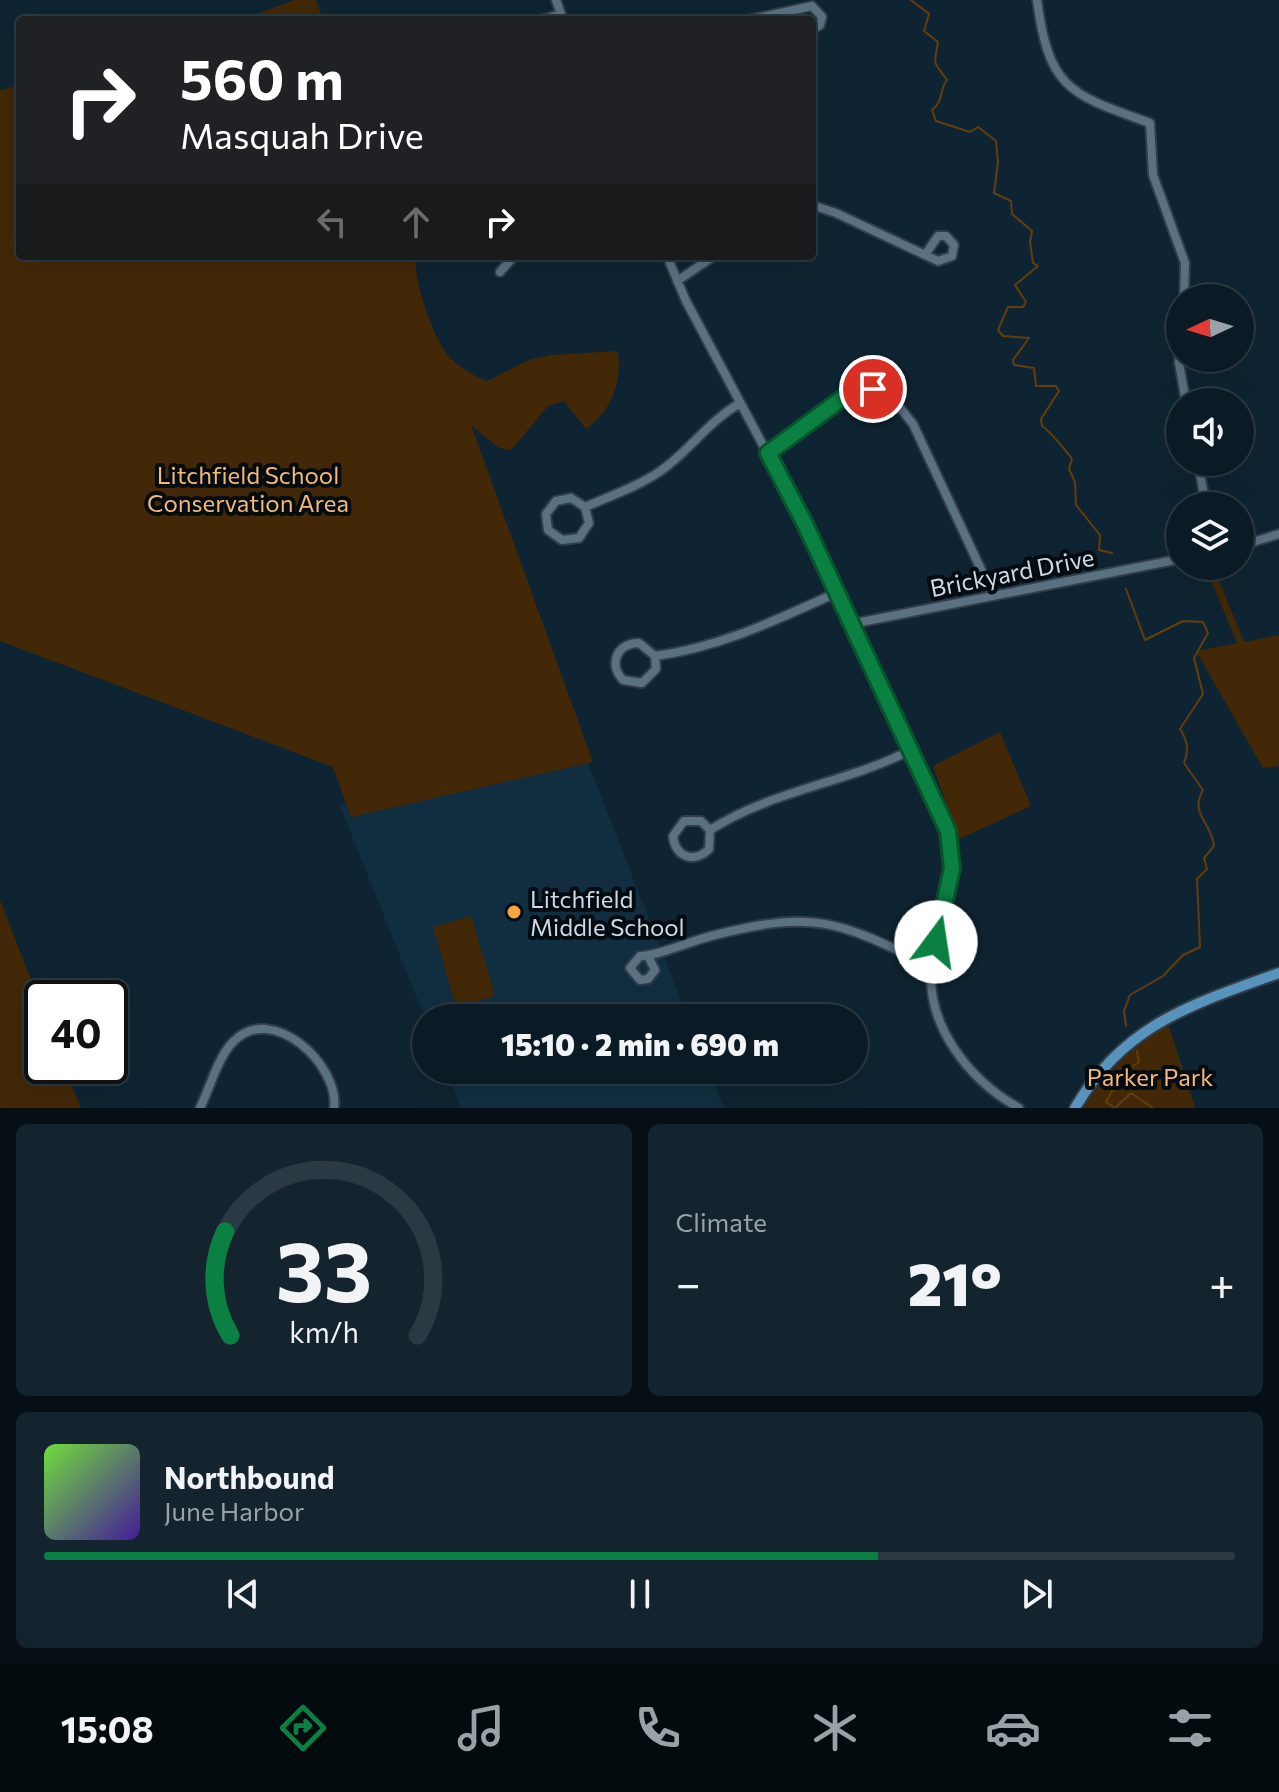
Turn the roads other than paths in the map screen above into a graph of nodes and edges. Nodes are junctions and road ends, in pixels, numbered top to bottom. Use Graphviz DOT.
graph roads {
  1 [pos="1037,0"];
  2 [pos="795,9"];
  3 [pos="765,16"];
  4 [pos="797,16"];
  5 [pos="816,26"];
  6 [pos="816,207"];
  7 [pos="925,255"];
  8 [pos="510,260"];
  9 [pos="669,260"];
  10 [pos="708,260"];
  11 [pos="500,272"];
  12 [pos="677,281"];
  13 [pos="1184,284"];
  14 [pos="740,403"];
  15 [pos="768,453"];
  16 [pos="585,507"];
  17 [pos="1279,534"];
  18 [pos="1254,542"];
  19 [pos="1166,562"];
  20 [pos="836,593"];
  21 [pos="993,595"];
  22 [pos="851,624"];
  23 [pos="655,656"];
  24 [pos="911,750"];
  25 [pos="710,830"];
  26 [pos="648,956"];
  27 [pos="931,966"];
  28 [pos="1279,973"];
  29 [pos="200,1108"];
  30 [pos="334,1108"];
  31 [pos="1019,1108"];
  32 [pos="1075,1108"];
  1 -- 13 [label="street"];
  2 -- 3 [label="street"];
  2 -- 4 [label="street"];
  2 -- 5 [label="street"];
  6 -- 7 [label="street"];
  8 -- 11 [label="street"];
  9 -- 12 [label="street"];
  10 -- 12 [label="street"];
  12 -- 14 [label="street"];
  14 -- 15 [label="street"];
  14 -- 16 [label="street"];
  15 -- 20 [label="street"];
  15 -- 21 [label="street"];
  16 -- 16 [label="street"];
  17 -- 18 [label="street"];
  19 -- 21 [label="street, Brickyard Drive"];
  20 -- 22 [label="street"];
  20 -- 23 [label="street"];
  21 -- 22 [label="street, Brickyard Drive"];
  22 -- 24 [label="street"];
  23 -- 23 [label="street"];
  24 -- 25 [label="street"];
  24 -- 27 [label="street"];
  25 -- 25 [label="street"];
  26 -- 27 [label="street"];
  27 -- 31 [label="street"];
  28 -- 32 [label="main road"];
  29 -- 30 [label="street"];
}
